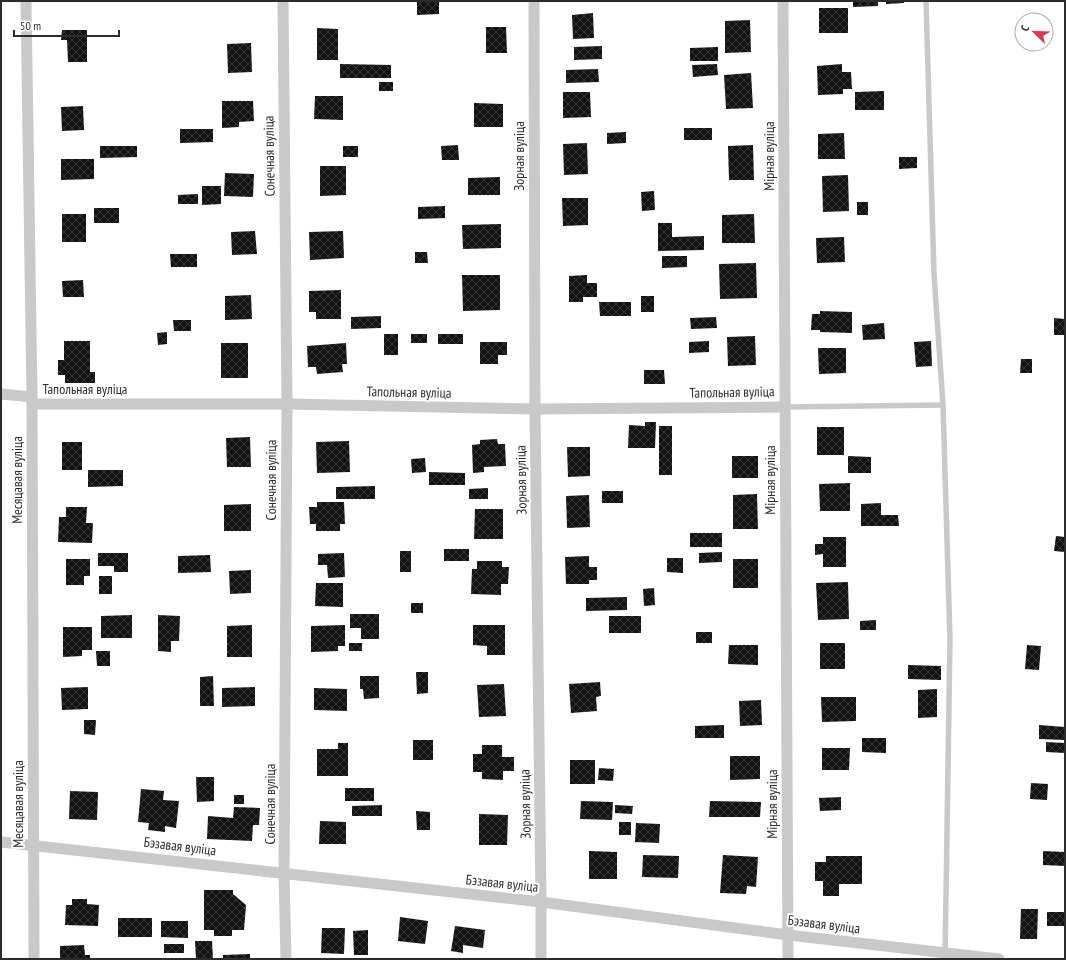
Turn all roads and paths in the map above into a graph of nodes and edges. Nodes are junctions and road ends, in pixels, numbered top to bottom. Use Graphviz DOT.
graph roads {
  1 [pos="26,1"];
  2 [pos="283,1"];
  3 [pos="534,1"];
  4 [pos="783,1"];
  5 [pos="926,1"];
  6 [pos="1,394"];
  7 [pos="32,401"];
  8 [pos="287,404"];
  9 [pos="943,405"];
  10 [pos="785,407"];
  11 [pos="535,409"];
  12 [pos="1,842"];
  13 [pos="33,845"];
  14 [pos="284,874"];
  15 [pos="542,902"];
  16 [pos="788,936"];
  17 [pos="945,956"];
  18 [pos="34,959"];
  19 [pos="286,959"];
  20 [pos="541,959"];
  21 [pos="788,959"];
  22 [pos="999,959"];
  1 -- 7 [label="street, Месяцавая вуліца"];
  2 -- 8 [label="street, Сонечная вуліца"];
  3 -- 11 [label="street, Зорная вуліца"];
  4 -- 10 [label="street, Мірная вуліца"];
  5 -- 9 [label="lane"];
  6 -- 7 [label="street, Тапольная вуліца"];
  7 -- 8 [label="street, Тапольная вуліца"];
  7 -- 13 [label="street, Месяцавая вуліца"];
  8 -- 11 [label="street, Тапольная вуліца"];
  8 -- 14 [label="street, Сонечная вуліца"];
  9 -- 10 [label="lane"];
  9 -- 17 [label="lane"];
  10 -- 11 [label="street, Тапольная вуліца"];
  10 -- 16 [label="street, Мірная вуліца"];
  11 -- 15 [label="street, Зорная вуліца"];
  12 -- 13 [label="street, Бэзавая вуліца"];
  13 -- 14 [label="street, Бэзавая вуліца"];
  13 -- 18 [label="street, Месяцавая вуліца"];
  14 -- 15 [label="street, Бэзавая вуліца"];
  14 -- 19 [label="street, Сонечная вуліца"];
  15 -- 16 [label="street, Бэзавая вуліца"];
  15 -- 20 [label="street, Зорная вуліца"];
  16 -- 17 [label="street, Бэзавая вуліца"];
  16 -- 21 [label="street, Мірная вуліца"];
  17 -- 22 [label="street, Бэзавая вуліца"];
}
